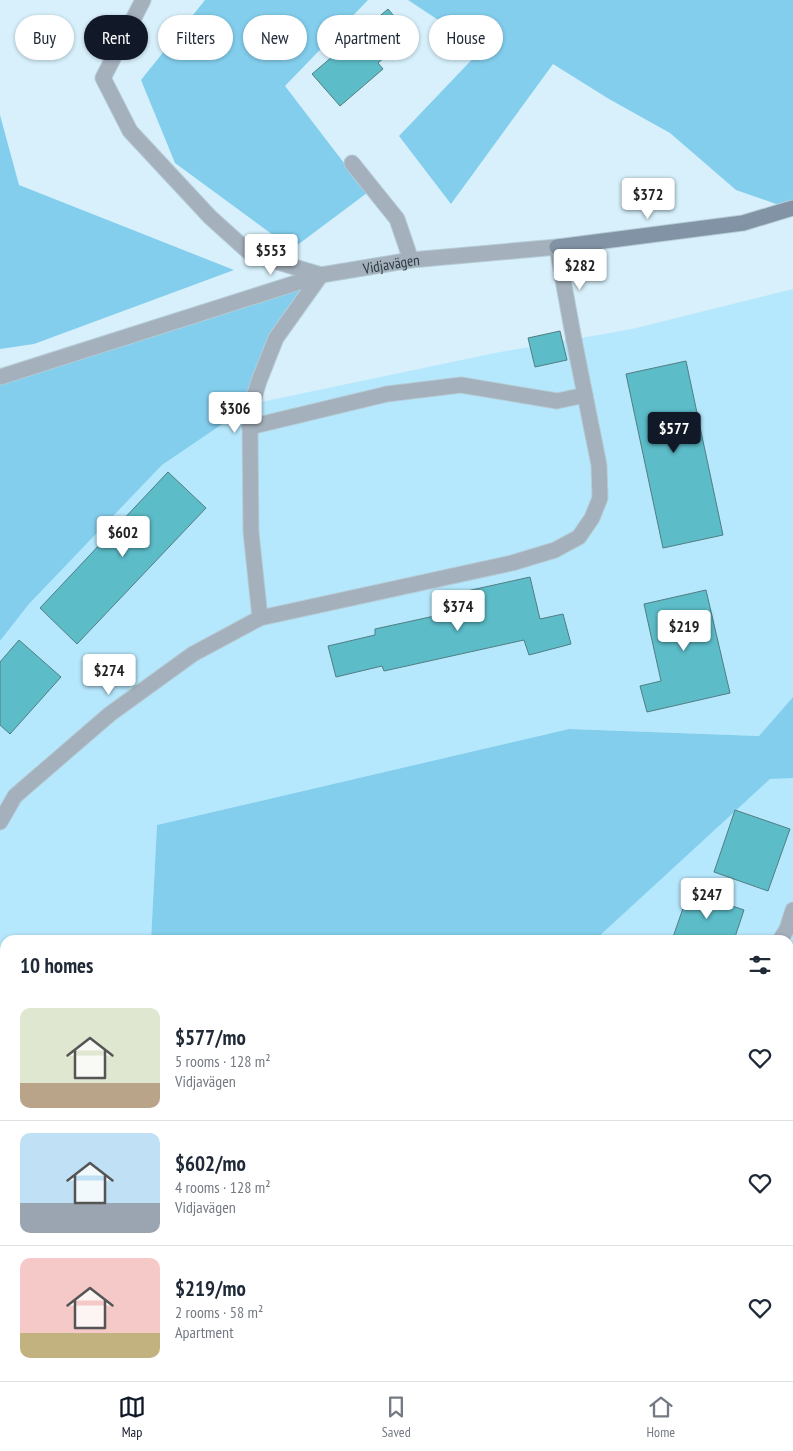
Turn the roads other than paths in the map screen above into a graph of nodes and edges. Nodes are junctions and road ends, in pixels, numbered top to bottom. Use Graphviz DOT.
graph roads {
  1 [pos="143,0"];
  2 [pos="352,163"];
  3 [pos="793,208"];
  4 [pos="557,247"];
  5 [pos="411,260"];
  6 [pos="321,275"];
  7 [pos="0,377"];
  8 [pos="585,395"];
  9 [pos="250,428"];
  10 [pos="260,618"];
  11 [pos="0,822"];
  12 [pos="793,910"];
  13 [pos="783,935"];
  1 -- 6 [label="street"];
  2 -- 5 [label="street"];
  3 -- 4 [label="street, Vidjavägen"];
  4 -- 5 [label="street, Vidjavägen"];
  4 -- 8 [label="street"];
  5 -- 6 [label="street, Vidjavägen"];
  6 -- 7 [label="street, Vidjavägen"];
  6 -- 9 [label="street"];
  8 -- 9 [label="street"];
  8 -- 10 [label="street"];
  9 -- 10 [label="street"];
  10 -- 11 [label="street"];
  12 -- 13 [label="street"];
}
